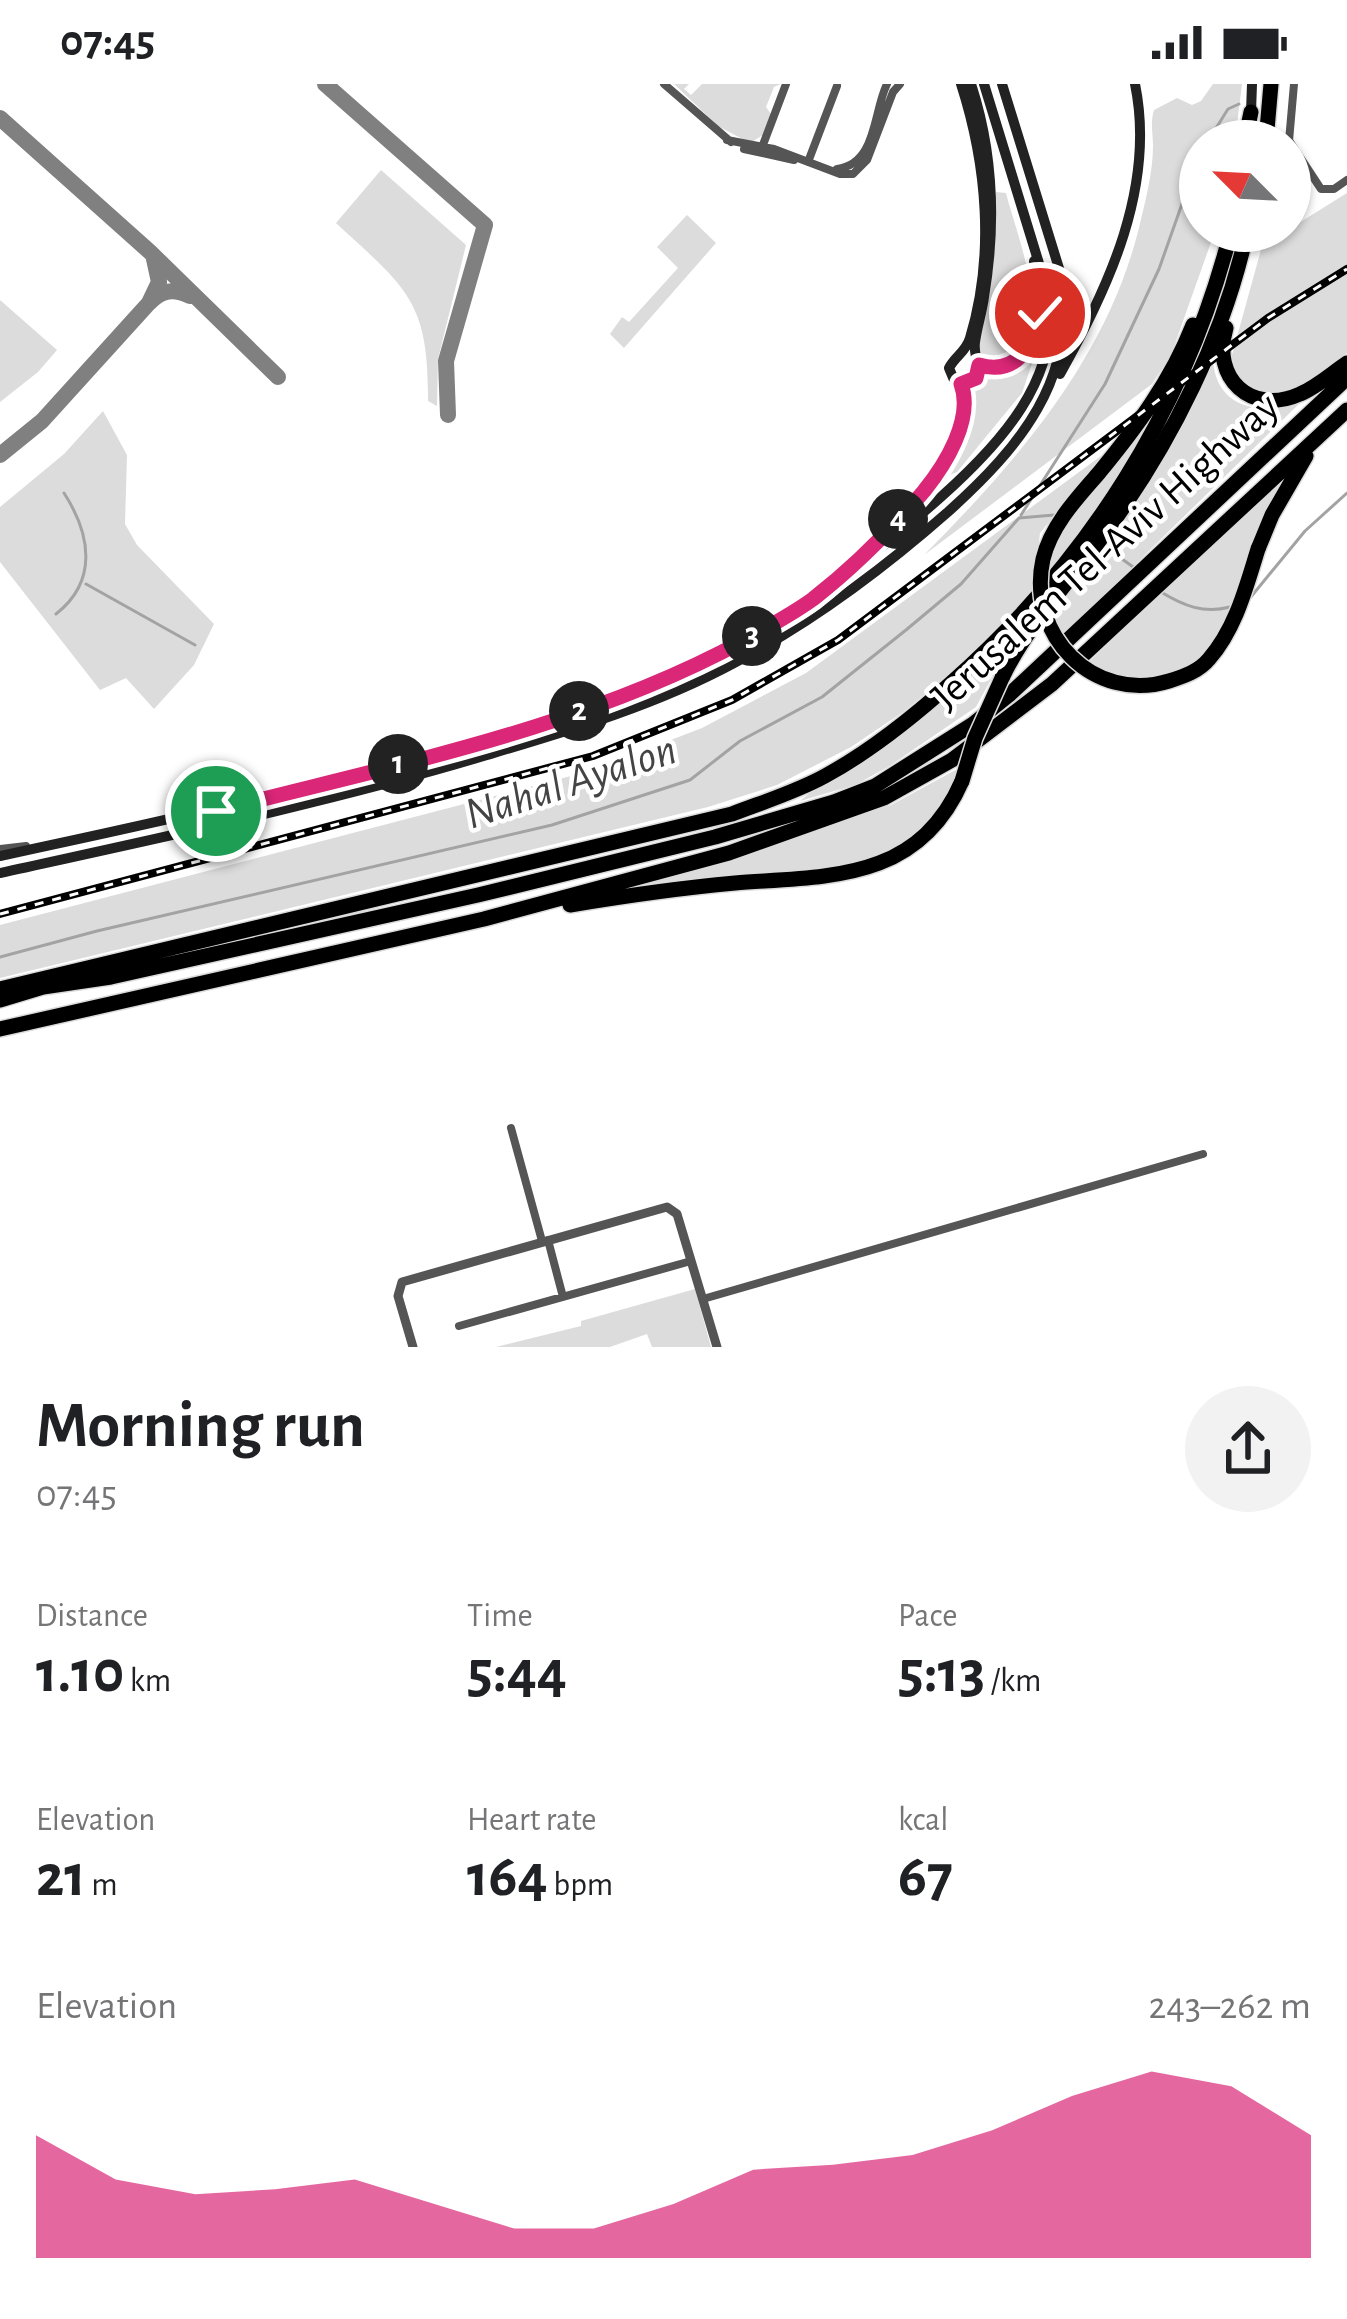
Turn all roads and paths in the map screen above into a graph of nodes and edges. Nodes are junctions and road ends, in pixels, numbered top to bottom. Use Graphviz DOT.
graph roads {
  1 [pos="664,84"];
  2 [pos="786,84"];
  3 [pos="984,84"];
  4 [pos="1002,84"];
  5 [pos="1135,84"];
  6 [pos="1252,84"];
  7 [pos="1271,84"];
  8 [pos="1294,84"];
  9 [pos="837,86"];
  10 [pos="963,86"];
  11 [pos="888,87"];
  12 [pos="1260,112"];
  13 [pos="1256,120"];
  14 [pos="1261,120"];
  15 [pos="1291,120"];
  16 [pos="763,148"];
  17 [pos="810,162"];
  18 [pos="1311,177"];
  19 [pos="1347,180"];
  20 [pos="1029,228"];
  21 [pos="1220,252"];
  22 [pos="1223,252"];
  23 [pos="1244,252"];
  24 [pos="1245,252"];
  25 [pos="960,356"];
  26 [pos="977,363"];
  27 [pos="1347,363"];
  28 [pos="1347,379"];
  29 [pos="961,384"];
  30 [pos="1347,410"];
  31 [pos="1030,422"];
  32 [pos="812,599"];
  33 [pos="0,853"];
  34 [pos="0,875"];
  35 [pos="484,919"];
  36 [pos="0,989"];
  37 [pos="0,1003"];
  38 [pos="0,1029"];
  39 [pos="511,1128"];
  40 [pos="1203,1154"];
  41 [pos="545,1240"];
  42 [pos="691,1261"];
  43 [pos="563,1297"];
  44 [pos="703,1299"];
  45 [pos="459,1326"];
  46 [pos="413,1347"];
  47 [pos="717,1347"];
  1 -- 16 [label="street"];
  2 -- 16 [label="street"];
  3 -- 20 [label="main road"];
  4 -- 31 [label="main road"];
  5 -- 31 [label="main road"];
  6 -- 12 [label="main road"];
  7 -- 12 [label="highway"];
  8 -- 15 [label="street"];
  9 -- 17 [label="street"];
  10 -- 25 [label="main road"];
  10 -- 26 [label="main road"];
  11 -- 17 [label="street"];
  12 -- 13 [label="highway"];
  12 -- 14 [label="highway"];
  16 -- 17 [label="street"];
  16 -- 17 [label="street"];
  18 -- 19 [label="street"];
  20 -- 26 [label="main road"];
  20 -- 32 [label="main road"];
  21 -- 30 [label="highway, bridge"];
  22 -- 36 [label="highway"];
  23 -- 35 [label="highway, bridge"];
  24 -- 27 [label="highway"];
  25 -- 26 [label="main road"];
  25 -- 29 [label="main road"];
  26 -- 29 [label="main road"];
  28 -- 37 [label="highway, Jerusalem Tel-Aviv Highway"];
  29 -- 32 [label="main road"];
  30 -- 35 [label="highway, Jerusalem Tel-Aviv Highway"];
  31 -- 34 [label="main road"];
  32 -- 33 [label="main road"];
  35 -- 38 [label="highway, Jerusalem Tel-Aviv Highway"];
  39 -- 41 [label="street"];
  40 -- 44 [label="street"];
  41 -- 42 [label="street"];
  41 -- 43 [label="street"];
  41 -- 46 [label="street"];
  42 -- 43 [label="street"];
  42 -- 44 [label="street"];
  43 -- 45 [label="street"];
  44 -- 47 [label="street"];
}
